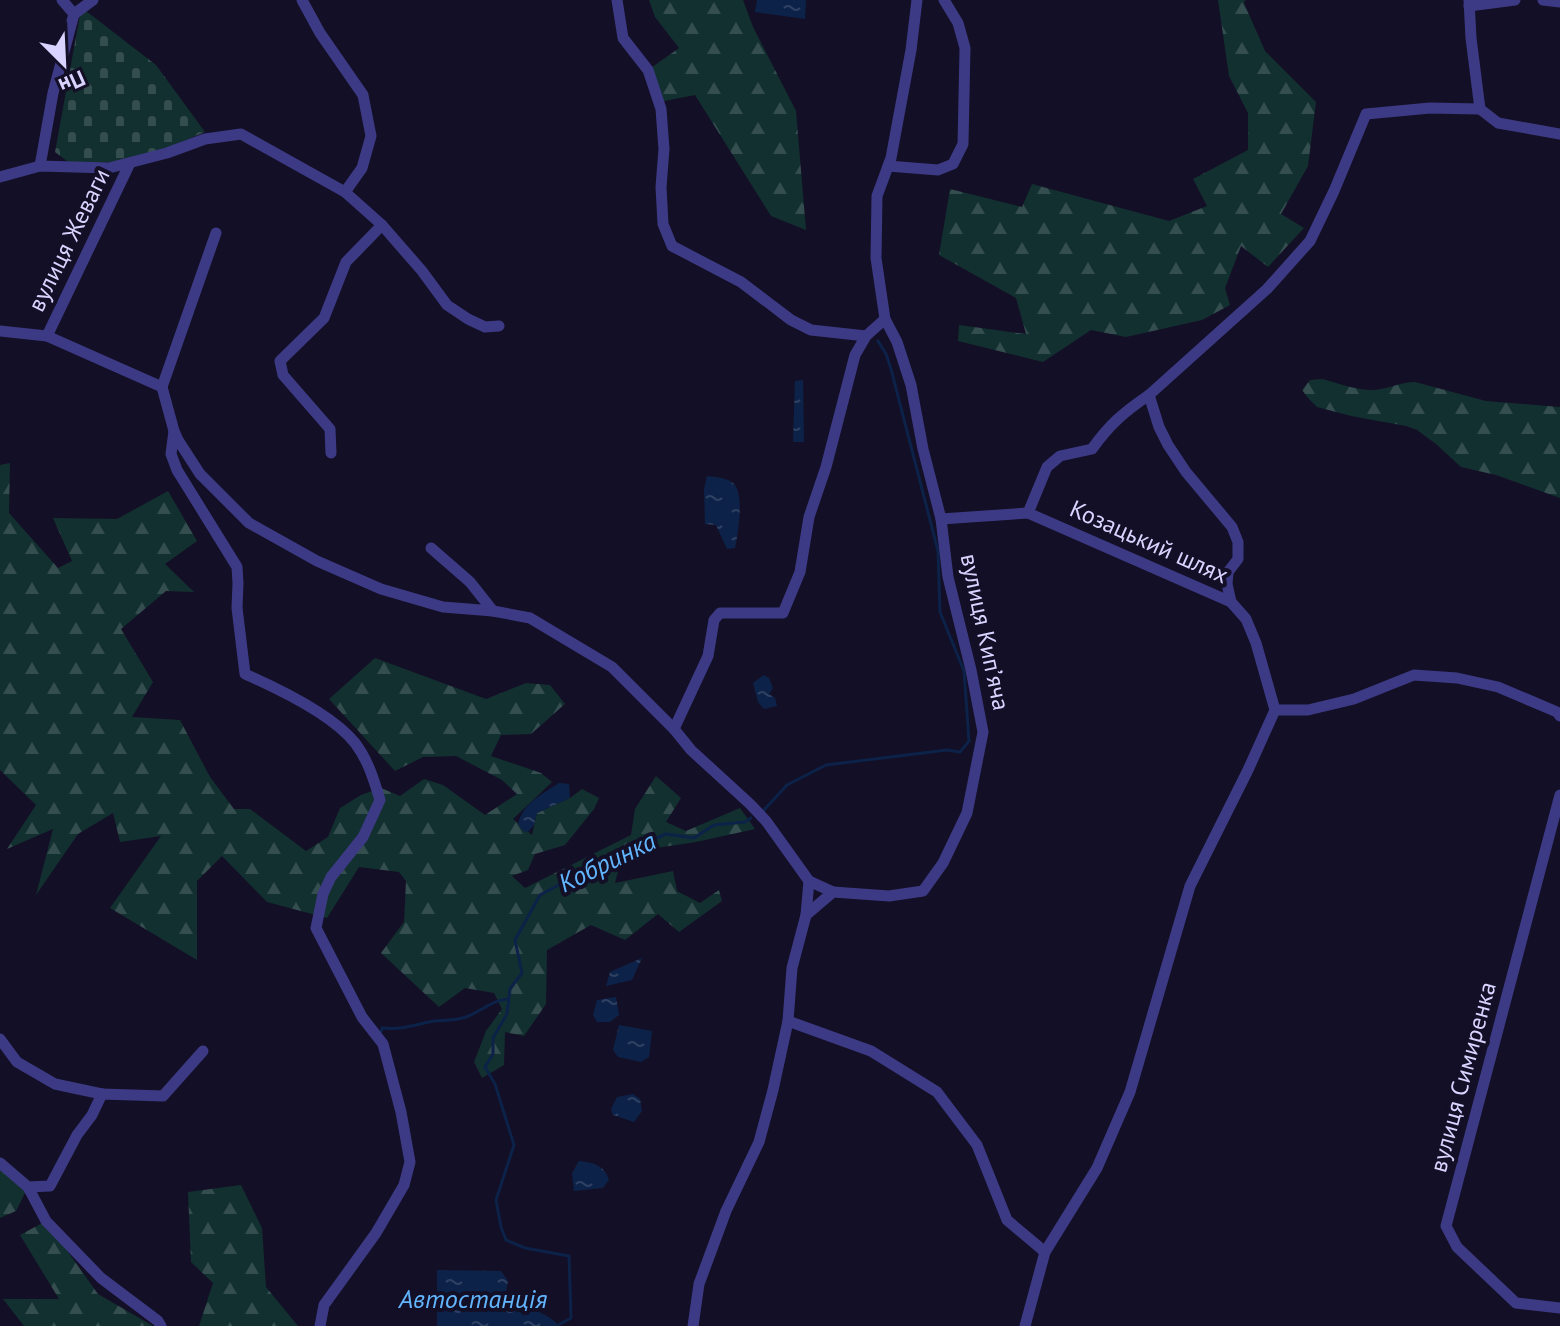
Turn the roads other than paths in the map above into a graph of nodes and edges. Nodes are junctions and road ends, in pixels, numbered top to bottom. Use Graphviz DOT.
graph roads {
  1 [pos="62,0"];
  2 [pos="93,0"];
  3 [pos="302,0"];
  4 [pos="617,0"];
  5 [pos="917,0"];
  6 [pos="944,0"];
  7 [pos="1515,0"];
  8 [pos="1543,0"];
  9 [pos="1560,2"];
  10 [pos="1469,3"];
  11 [pos="74,14"];
  12 [pos="1480,109"];
  13 [pos="1560,134"];
  14 [pos="130,163"];
  15 [pos="40,166"];
  16 [pos="888,166"];
  17 [pos="0,177"];
  18 [pos="345,192"];
  19 [pos="382,225"];
  20 [pos="216,233"];
  21 [pos="885,319"];
  22 [pos="499,326"];
  23 [pos="0,331"];
  24 [pos="47,336"];
  25 [pos="866,336"];
  26 [pos="162,387"];
  27 [pos="1149,395"];
  28 [pos="174,431"];
  29 [pos="331,453"];
  30 [pos="1028,513"];
  31 [pos="941,519"];
  32 [pos="431,548"];
  33 [pos="1231,602"];
  34 [pos="493,611"];
  35 [pos="1275,710"];
  36 [pos="1560,716"];
  37 [pos="674,729"];
  38 [pos="1560,795"];
  39 [pos="809,881"];
  40 [pos="833,892"];
  41 [pos="806,915"];
  42 [pos="788,1021"];
  43 [pos="0,1039"];
  44 [pos="203,1051"];
  45 [pos="102,1094"];
  46 [pos="0,1163"];
  47 [pos="28,1187"];
  48 [pos="1045,1252"];
  49 [pos="1560,1308"];
  50 [pos="160,1323"];
  51 [pos="320,1326"];
  52 [pos="693,1326"];
  53 [pos="1025,1326"];
  1 -- 11 [label="street"];
  2 -- 11 [label="street"];
  3 -- 18 [label="street"];
  4 -- 25 [label="street"];
  5 -- 16 [label="street"];
  6 -- 16 [label="street"];
  7 -- 10 [label="street"];
  8 -- 9 [label="street"];
  10 -- 12 [label="street"];
  11 -- 15 [label="street"];
  12 -- 13 [label="street"];
  12 -- 27 [label="street"];
  14 -- 15 [label="street, вулиця Жеваги"];
  14 -- 18 [label="street, вулиця Жеваги"];
  14 -- 24 [label="street, вулиця Жеваги"];
  15 -- 17 [label="street, вулиця Жеваги"];
  16 -- 21 [label="street"];
  18 -- 19 [label="street"];
  19 -- 22 [label="street"];
  19 -- 29 [label="street"];
  20 -- 26 [label="street"];
  21 -- 25 [label="street"];
  21 -- 31 [label="street"];
  23 -- 24 [label="street, вулиця Жеваги"];
  24 -- 26 [label="street, вулиця Жеваги"];
  25 -- 37 [label="street"];
  26 -- 28 [label="street"];
  27 -- 30 [label="street"];
  27 -- 33 [label="street"];
  28 -- 34 [label="street"];
  28 -- 51 [label="street"];
  30 -- 31 [label="street, Козацький шлях"];
  30 -- 33 [label="street, Козацький шлях"];
  31 -- 40 [label="street, вулиця Кипʼяча"];
  32 -- 34 [label="street"];
  33 -- 35 [label="street, Козацький шлях"];
  34 -- 37 [label="street"];
  35 -- 36 [label="street"];
  35 -- 48 [label="street"];
  37 -- 39 [label="street"];
  38 -- 49 [label="street, вулиця Симиренка"];
  39 -- 40 [label="street"];
  39 -- 41 [label="street"];
  40 -- 41 [label="street"];
  41 -- 42 [label="street"];
  42 -- 48 [label="street"];
  42 -- 52 [label="street"];
  43 -- 45 [label="street"];
  44 -- 45 [label="street"];
  45 -- 47 [label="street"];
  46 -- 47 [label="street"];
  47 -- 50 [label="street"];
  48 -- 53 [label="street"];
}
